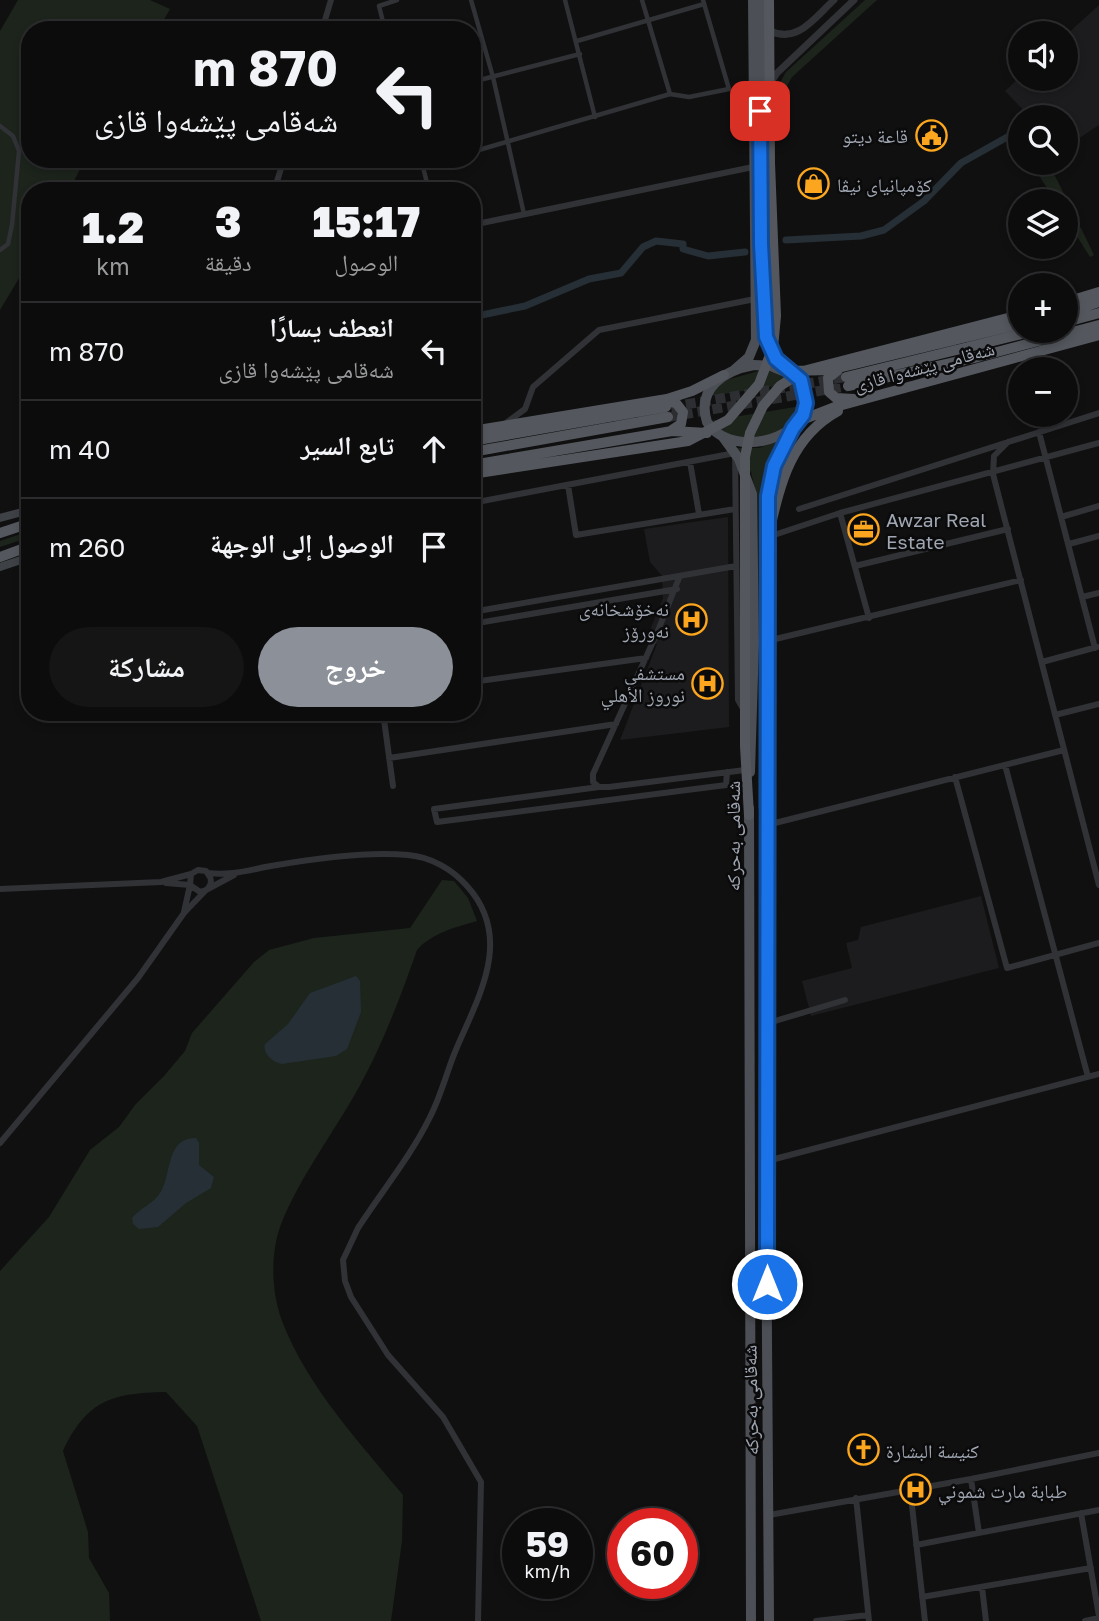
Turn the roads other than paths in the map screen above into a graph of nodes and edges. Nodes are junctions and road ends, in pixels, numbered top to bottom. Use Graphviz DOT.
graph roads {
  1 [pos="331,0"];
  2 [pos="397,0"];
  3 [pos="471,0"];
  4 [pos="565,0"];
  5 [pos="642,0"];
  6 [pos="753,0"];
  7 [pos="762,0"];
  8 [pos="769,0"];
  9 [pos="834,0"];
  10 [pos="854,0"];
  11 [pos="704,2"];
  12 [pos="325,21"];
  13 [pos="383,21"];
  14 [pos="477,21"];
  15 [pos="648,21"];
  16 [pos="770,31"];
  17 [pos="481,33"];
  18 [pos="799,33"];
  19 [pos="577,41"];
  20 [pos="807,43"];
  21 [pos="580,54"];
  22 [pos="494,77"];
  23 [pos="481,80"];
  24 [pos="769,85"];
  25 [pos="670,94"];
  26 [pos="594,117"];
  27 [pos="0,126"];
  28 [pos="509,142"];
  29 [pos="481,150"];
  30 [pos="752,167"];
  31 [pos="524,214"];
  32 [pos="481,223"];
  33 [pos="0,250"];
  34 [pos="1099,292"];
  35 [pos="1078,298"];
  36 [pos="755,299"];
  37 [pos="1099,302"];
  38 [pos="1078,309"];
  39 [pos="1099,313"];
  40 [pos="1008,319"];
  41 [pos="1078,319"];
  42 [pos="1099,325"];
  43 [pos="1008,328"];
  44 [pos="1099,335"];
  45 [pos="1008,337"];
  46 [pos="788,370"];
  47 [pos="729,373"];
  48 [pos="846,376"];
  49 [pos="891,392"];
  50 [pos="874,396"];
  51 [pos="655,401"];
  52 [pos="1099,413"];
  53 [pos="796,424"];
  54 [pos="502,426"];
  55 [pos="481,430"];
  56 [pos="665,432"];
  57 [pos="1039,432"];
  58 [pos="721,436"];
  59 [pos="481,440"];
  60 [pos="1008,442"];
  61 [pos="1099,443"];
  62 [pos="481,450"];
  63 [pos="735,453"];
  64 [pos="1045,459"];
  65 [pos="690,461"];
  66 [pos="481,463"];
  67 [pos="481,473"];
  68 [pos="993,474"];
  69 [pos="568,485"];
  70 [pos="481,501"];
  71 [pos="1099,506"];
  72 [pos="735,509"];
  73 [pos="799,509"];
  74 [pos="21,512"];
  75 [pos="841,513"];
  76 [pos="699,514"];
  77 [pos="1061,517"];
  78 [pos="0,518"];
  79 [pos="21,526"];
  80 [pos="1008,529"];
  81 [pos="0,533"];
  82 [pos="1099,536"];
  83 [pos="768,537"];
  84 [pos="1069,544"];
  85 [pos="21,549"];
  86 [pos="0,557"];
  87 [pos="21,560"];
  88 [pos="736,566"];
  89 [pos="855,566"];
  90 [pos="0,567"];
  91 [pos="679,578"];
  92 [pos="1021,580"];
  93 [pos="677,589"];
  94 [pos="1099,593"];
  95 [pos="1082,597"];
  96 [pos="481,611"];
  97 [pos="869,618"];
  98 [pos="481,622"];
  99 [pos="767,641"];
  100 [pos="1097,647"];
  101 [pos="646,659"];
  102 [pos="1042,662"];
  103 [pos="481,681"];
  104 [pos="1099,704"];
  105 [pos="745,712"];
  106 [pos="1055,715"];
  107 [pos="384,721"];
  108 [pos="616,724"];
  109 [pos="1064,750"];
  110 [pos="389,758"];
  111 [pos="1005,765"];
  112 [pos="746,770"];
  113 [pos="727,772"];
  114 [pos="955,778"];
  115 [pos="393,786"];
  116 [pos="599,787"];
  117 [pos="749,815"];
  118 [pos="767,825"];
  119 [pos="1097,868"];
  120 [pos="208,873"];
  121 [pos="239,873"];
  122 [pos="191,874"];
  123 [pos="160,883"];
  124 [pos="190,885"];
  125 [pos="1099,885"];
  126 [pos="206,890"];
  127 [pos="0,892"];
  128 [pos="184,913"];
  129 [pos="1099,943"];
  130 [pos="1056,956"];
  131 [pos="845,1000"];
  132 [pos="765,1024"];
  133 [pos="1099,1074"];
  134 [pos="1088,1077"];
  135 [pos="0,1143"];
  136 [pos="767,1161"];
  137 [pos="1099,1452"];
  138 [pos="971,1479"];
  139 [pos="910,1489"];
  140 [pos="856,1498"];
  141 [pos="1099,1510"];
  142 [pos="1081,1513"];
  143 [pos="769,1515"];
  144 [pos="979,1533"];
  145 [pos="916,1545"];
  146 [pos="1091,1567"];
  147 [pos="982,1587"];
  148 [pos="922,1597"];
  149 [pos="1099,1617"];
  150 [pos="868,1618"];
  151 [pos="478,1621"];
  152 [pos="751,1621"];
  153 [pos="769,1621"];
  154 [pos="816,1621"];
  155 [pos="925,1621"];
  156 [pos="986,1621"];
  157 [pos="1085,1621"];
  1 -- 12 [label="street"];
  2 -- 13 [label="street"];
  3 -- 14 [label="street"];
  4 -- 19 [label="street"];
  5 -- 15 [label="street"];
  6 -- 30 [label="main road"];
  7 -- 46 [label="main road"];
  8 -- 16 [label="highway"];
  9 -- 18 [label="street"];
  10 -- 20 [label="street"];
  11 -- 15 [label="street"];
  11 -- 25 [label="street"];
  15 -- 19 [label="street"];
  15 -- 25 [label="street"];
  16 -- 18 [label="street"];
  16 -- 24 [label="highway"];
  17 -- 22 [label="street"];
  18 -- 20 [label="street"];
  19 -- 21 [label="street"];
  20 -- 24 [label="street"];
  21 -- 22 [label="street"];
  21 -- 26 [label="street"];
  22 -- 23 [label="street"];
  22 -- 28 [label="street"];
  24 -- 67 [label="highway"];
  25 -- 26 [label="street"];
  26 -- 28 [label="street"];
  27 -- 33 [label="street"];
  28 -- 29 [label="street"];
  28 -- 31 [label="street"];
  30 -- 31 [label="street"];
  30 -- 36 [label="main road"];
  31 -- 32 [label="street"];
  34 -- 35 [label="highway"];
  36 -- 47 [label="main road"];
  36 -- 54 [label="street"];
  37 -- 38 [label="highway"];
  39 -- 41 [label="highway"];
  40 -- 105 [label="highway"];
  42 -- 48 [label="highway, شەقامی پێشەوا قازی"];
  43 -- 48 [label="highway, شەقامی پێشەوا قازی"];
  44 -- 49 [label="highway, شەقامی پێشەوا قازی"];
  45 -- 48 [label="highway, شەقامی پێشەوا قازی"];
  46 -- 47 [label="main road, شەقامی پێشەوا قازی"];
  46 -- 48 [label="highway, شەقامی پێشەوا قازی"];
  46 -- 53 [label="main road"];
  47 -- 51 [label="highway, شەقامی پێشەوا قازی"];
  47 -- 58 [label="main road"];
  48 -- 50 [label="highway"];
  49 -- 50 [label="highway, شەقامی پێشەوا قازی"];
  49 -- 83 [label="highway"];
  50 -- 53 [label="highway, شەقامی پێشەوا قازی"];
  51 -- 54 [label="highway, شەقامی پێشەوا قازی"];
  51 -- 56 [label="highway"];
  52 -- 57 [label="street"];
  53 -- 58 [label="main road, شەقامی پێشەوا قازی"];
  53 -- 83 [label="main road, شەقامی بەحرکە"];
  54 -- 55 [label="highway, شەقامی پێشەوا قازی"];
  56 -- 58 [label="highway, شەقامی پێشەوا قازی"];
  56 -- 66 [label="highway, شەقامی پێشەوا قازی"];
  57 -- 60 [label="street"];
  57 -- 64 [label="street"];
  58 -- 63 [label="main road, شەقامی بەحرکە"];
  59 -- 62 [label="highway"];
  60 -- 68 [label="street"];
  60 -- 73 [label="street"];
  61 -- 64 [label="street"];
  63 -- 65 [label="street"];
  63 -- 72 [label="street"];
  63 -- 117 [label="main road, شەقامی بەحرکە"];
  64 -- 68 [label="street"];
  64 -- 77 [label="street"];
  65 -- 69 [label="street"];
  65 -- 76 [label="street"];
  68 -- 75 [label="street"];
  68 -- 80 [label="street"];
  69 -- 70 [label="street"];
  69 -- 76 [label="street"];
  71 -- 77 [label="street"];
  72 -- 76 [label="street"];
  72 -- 88 [label="street"];
  74 -- 78 [label="main road"];
  75 -- 83 [label="street"];
  75 -- 89 [label="street"];
  77 -- 84 [label="street"];
  79 -- 81 [label="highway"];
  80 -- 89 [label="street"];
  80 -- 92 [label="street"];
  82 -- 84 [label="street"];
  83 -- 99 [label="main road, شەقامی بەحرکە"];
  84 -- 95 [label="street"];
  85 -- 86 [label="highway"];
  87 -- 90 [label="main road"];
  88 -- 91 [label="street"];
  88 -- 105 [label="street"];
  89 -- 97 [label="street"];
  91 -- 93 [label="street"];
  91 -- 96 [label="street"];
  92 -- 97 [label="street"];
  92 -- 102 [label="street"];
  93 -- 98 [label="street"];
  93 -- 101 [label="street"];
  94 -- 95 [label="street"];
  95 -- 100 [label="street"];
  97 -- 99 [label="street"];
  99 -- 118 [label="main road, شەقامی بەحرکە"];
  100 -- 102 [label="street"];
  101 -- 103 [label="street"];
  101 -- 108 [label="street"];
  102 -- 106 [label="street"];
  104 -- 106 [label="street"];
  105 -- 112 [label="highway"];
  106 -- 109 [label="street"];
  107 -- 110 [label="street"];
  108 -- 110 [label="street"];
  108 -- 116 [label="street"];
  109 -- 111 [label="street"];
  109 -- 119 [label="street"];
  110 -- 115 [label="street"];
  111 -- 114 [label="street"];
  111 -- 130 [label="street"];
  112 -- 113 [label="street"];
  112 -- 117 [label="highway"];
  113 -- 116 [label="street"];
  113 -- 116 [label="street"];
  114 -- 118 [label="street"];
  114 -- 130 [label="street"];
  117 -- 152 [label="main road, شەقامی بەحرکە"];
  118 -- 132 [label="main road, شەقامی بەحرکە"];
  119 -- 125 [label="street"];
  120 -- 121 [label="street"];
  120 -- 122 [label="street"];
  120 -- 126 [label="street"];
  121 -- 126 [label="street"];
  121 -- 151 [label="street"];
  122 -- 123 [label="street"];
  122 -- 124 [label="street"];
  123 -- 124 [label="street"];
  123 -- 127 [label="street"];
  124 -- 126 [label="street"];
  124 -- 128 [label="street"];
  126 -- 128 [label="street"];
  128 -- 135 [label="street"];
  129 -- 130 [label="street"];
  130 -- 134 [label="street"];
  131 -- 132 [label="street"];
  132 -- 136 [label="main road, شەقامی بەحرکە"];
  133 -- 134 [label="street"];
  134 -- 136 [label="street"];
  136 -- 143 [label="main road, شەقامی بەحرکە"];
  137 -- 138 [label="street"];
  138 -- 139 [label="street"];
  138 -- 144 [label="street"];
  139 -- 140 [label="street"];
  139 -- 145 [label="street"];
  140 -- 143 [label="street"];
  140 -- 150 [label="street"];
  141 -- 142 [label="street"];
  142 -- 144 [label="street"];
  142 -- 146 [label="street"];
  143 -- 153 [label="main road, شەقامی بەحرکە"];
  144 -- 145 [label="street"];
  145 -- 148 [label="street"];
  146 -- 147 [label="street"];
  146 -- 149 [label="street"];
  147 -- 148 [label="street"];
  147 -- 156 [label="street"];
  148 -- 155 [label="street"];
  149 -- 157 [label="street"];
  150 -- 154 [label="street"];
}
